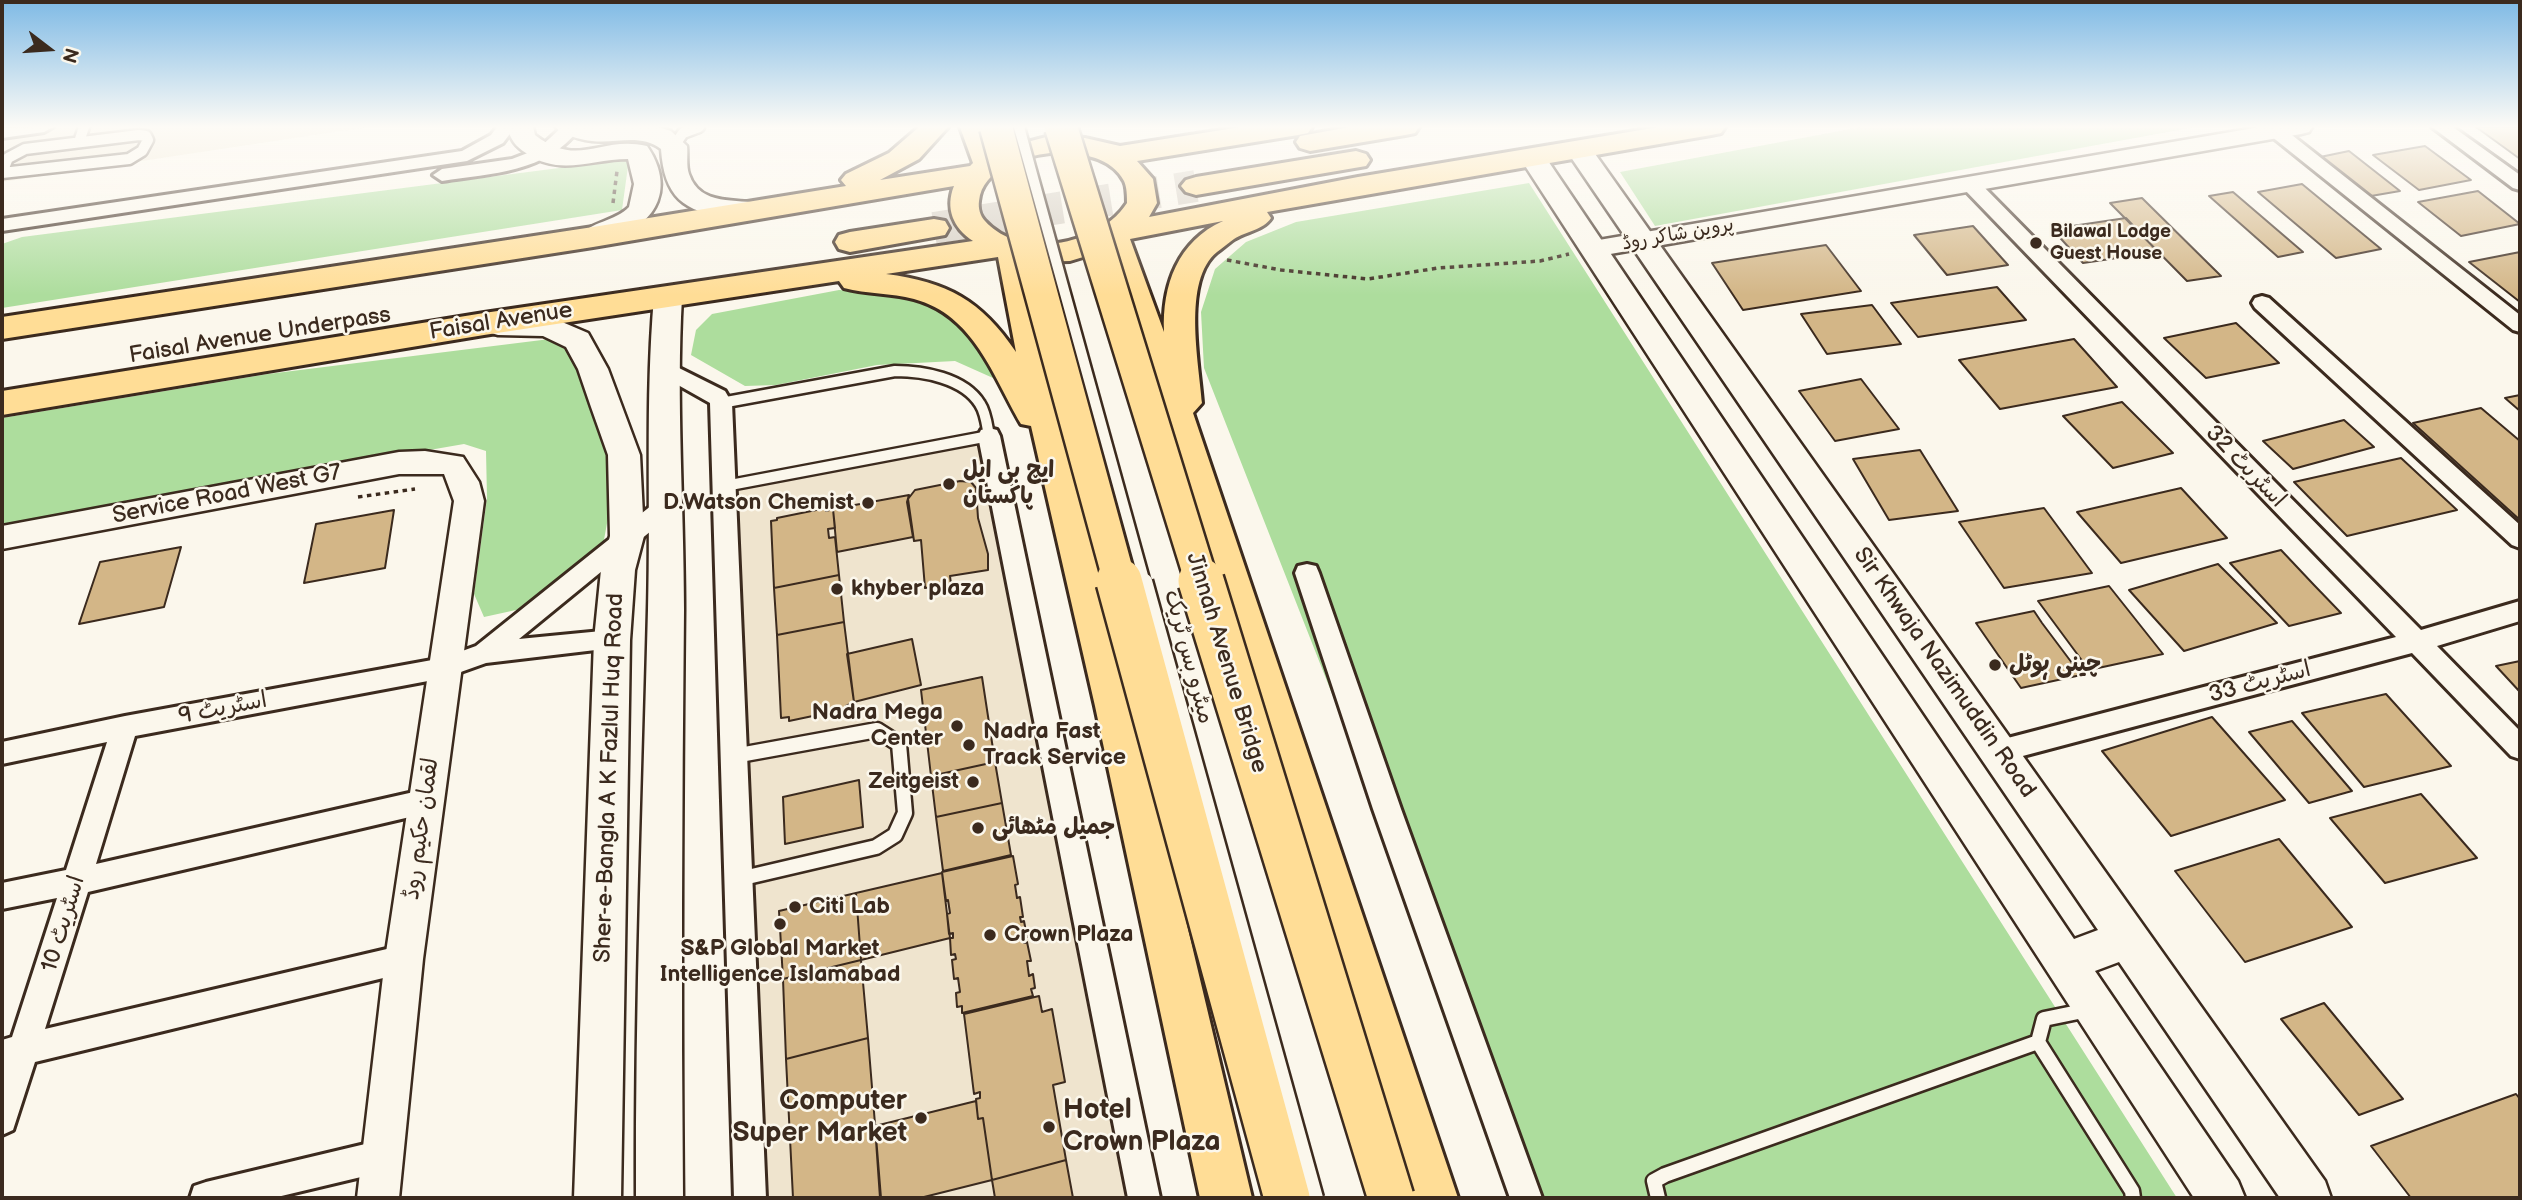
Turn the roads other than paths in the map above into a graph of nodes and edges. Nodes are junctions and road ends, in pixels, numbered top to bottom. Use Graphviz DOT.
graph roads {
  1 [pos="281,183"];
  2 [pos="374,183"];
  3 [pos="647,183"];
  4 [pos="681,183"];
  5 [pos="846,183"];
  6 [pos="911,183"];
  7 [pos="971,183"];
  8 [pos="1011,183"];
  9 [pos="1035,183"];
  10 [pos="1078,183"];
  11 [pos="1142,183"];
  12 [pos="1156,183"];
  13 [pos="1377,183"];
  14 [pos="1549,183"];
  15 [pos="1601,183"];
  16 [pos="1976,183"];
  17 [pos="2341,183"];
  18 [pos="1970,184"];
  19 [pos="1358,186"];
  20 [pos="226,191"];
  21 [pos="828,199"];
  22 [pos="766,209"];
  23 [pos="2,225"];
  24 [pos="1118,234"];
  25 [pos="593,237"];
  26 [pos="1641,242"];
  27 [pos="1006,248"];
  28 [pos="1593,249"];
  29 [pos="811,273"];
  30 [pos="776,279"];
  31 [pos="667,297"];
  32 [pos="2262,303"];
  33 [pos="484,324"];
  34 [pos="2520,325"];
  35 [pos="2,328"];
  36 [pos="2,349"];
  37 [pos="663,366"];
  38 [pos="2,378"];
  39 [pos="2,403"];
  40 [pos="721,403"];
  41 [pos="989,436"];
  42 [pos="1186,443"];
  43 [pos="1055,461"];
  44 [pos="453,464"];
  45 [pos="725,486"];
  46 [pos="665,507"];
  47 [pos="627,536"];
  48 [pos="2,537"];
  49 [pos="2520,539"];
  50 [pos="1307,573"];
  51 [pos="2520,611"];
  52 [pos="612,640"];
  53 [pos="2416,642"];
  54 [pos="485,653"];
  55 [pos="444,668"];
  56 [pos="125,727"];
  57 [pos="2520,748"];
  58 [pos="2000,751"];
  59 [pos="2,753"];
  60 [pos="734,756"];
  61 [pos="427,800"];
  62 [pos="739,879"];
  63 [pos="77,881"];
  64 [pos="2,896"];
  65 [pos="2129,938"];
  66 [pos="404,959"];
  67 [pos="2065,963"];
  68 [pos="2095,1008"];
  69 [pos="2038,1042"];
  70 [pos="13,1053"];
  71 [pos="2,1119"];
  72 [pos="382,1156"];
  73 [pos="206,1198"];
  74 [pos="378,1198"];
  75 [pos="598,1198"];
  76 [pos="659,1198"];
  77 [pos="750,1198"];
  78 [pos="1144,1198"];
  79 [pos="1226,1198"];
  80 [pos="1287,1198"];
  81 [pos="1316,1198"];
  82 [pos="1391,1198"];
  83 [pos="1432,1198"];
  84 [pos="1526,1198"];
  85 [pos="1658,1198"];
  86 [pos="2133,1198"];
  87 [pos="2221,1198"];
  88 [pos="2308,1198"];
  1 -- 20 [label="street"];
  2 -- 20 [label="street"];
  3 -- 25 [label="main road"];
  4 -- 22 [label="main road"];
  5 -- 22 [label="main road"];
  6 -- 21 [label="main road"];
  7 -- 27 [label="main road"];
  8 -- 80 [label="main road, bridge"];
  9 -- 81 [label="lane, میٹرو بس ٹریک, bridge"];
  10 -- 82 [label="main road, Jinnah Avenue Bridge, bridge"];
  11 -- 24 [label="main road"];
  12 -- 19 [label="main road"];
  13 -- 19 [label="main road"];
  14 -- 28 [label="main road"];
  15 -- 26 [label="main road, Sir Khwaja Nazimuddin Road"];
  16 -- 18 [label="street, پروین شاکر روڈ"];
  17 -- 34 [label="street"];
  18 -- 26 [label="street, پروین شاکر روڈ"];
  18 -- 53 [label="street, اسٹریٹ 32"];
  19 -- 24 [label="main road"];
  19 -- 42 [label="main road"];
  20 -- 23 [label="street"];
  21 -- 22 [label="main road"];
  21 -- 29 [label="main road"];
  22 -- 25 [label="main road"];
  24 -- 27 [label="main road"];
  24 -- 42 [label="main road"];
  25 -- 35 [label="main road"];
  26 -- 28 [label="street, پروین شاکر روڈ"];
  26 -- 58 [label="main road, Sir Khwaja Nazimuddin Road"];
  27 -- 29 [label="main road, Faisal Avenue"];
  27 -- 43 [label="main road"];
  28 -- 67 [label="main road"];
  29 -- 30 [label="main road, Faisal Avenue"];
  30 -- 31 [label="main road, Faisal Avenue"];
  30 -- 43 [label="main road"];
  31 -- 33 [label="main road, Faisal Avenue"];
  31 -- 37 [label="main road"];
  32 -- 49 [label="street"];
  33 -- 39 [label="main road, Faisal Avenue"];
  33 -- 47 [label="main road, Sher-e-Bangla A K Fazlul Huq Road"];
  36 -- 38 [label="main road, Faisal Avenue Underpass"];
  37 -- 40 [label="street"];
  37 -- 46 [label="main road"];
  40 -- 41 [label="lane"];
  40 -- 45 [label="street"];
  41 -- 45 [label="lane"];
  41 -- 78 [label="street"];
  42 -- 83 [label="main road"];
  43 -- 79 [label="main road"];
  44 -- 48 [label="street, Service Road West G7"];
  44 -- 55 [label="street, لقمان حکیم روڈ"];
  45 -- 60 [label="street"];
  46 -- 47 [label="street"];
  46 -- 76 [label="main road"];
  47 -- 52 [label="main road, Sher-e-Bangla A K Fazlul Huq Road"];
  47 -- 54 [label="street"];
  50 -- 84 [label="street"];
  51 -- 53 [label="street, اسٹریٹ 33"];
  52 -- 54 [label="street"];
  52 -- 75 [label="main road, Sher-e-Bangla A K Fazlul Huq Road"];
  53 -- 57 [label="street, اسٹریٹ 32"];
  53 -- 58 [label="street, اسٹریٹ 33"];
  54 -- 55 [label="street"];
  55 -- 56 [label="street, اسٹریٹ 9"];
  55 -- 61 [label="street, لقمان حکیم روڈ"];
  56 -- 59 [label="street, اسٹریٹ 9"];
  56 -- 63 [label="street, اسٹریٹ 10"];
  58 -- 65 [label="main road, Sir Khwaja Nazimuddin Road"];
  60 -- 62 [label="street"];
  60 -- 62 [label="lane"];
  61 -- 63 [label="street"];
  61 -- 66 [label="street, لقمان حکیم روڈ"];
  62 -- 77 [label="street"];
  63 -- 64 [label="street"];
  63 -- 70 [label="street, اسٹریٹ 10"];
  65 -- 67 [label="main road"];
  65 -- 88 [label="main road, Sir Khwaja Nazimuddin Road"];
  66 -- 70 [label="street"];
  66 -- 72 [label="street, لقمان حکیم روڈ"];
  67 -- 68 [label="main road"];
  68 -- 69 [label="lane"];
  68 -- 87 [label="main road"];
  69 -- 85 [label="lane"];
  69 -- 86 [label="lane"];
  70 -- 71 [label="street, اسٹریٹ 10"];
  72 -- 73 [label="street"];
  72 -- 74 [label="street, لقمان حکیم روڈ"];
}
